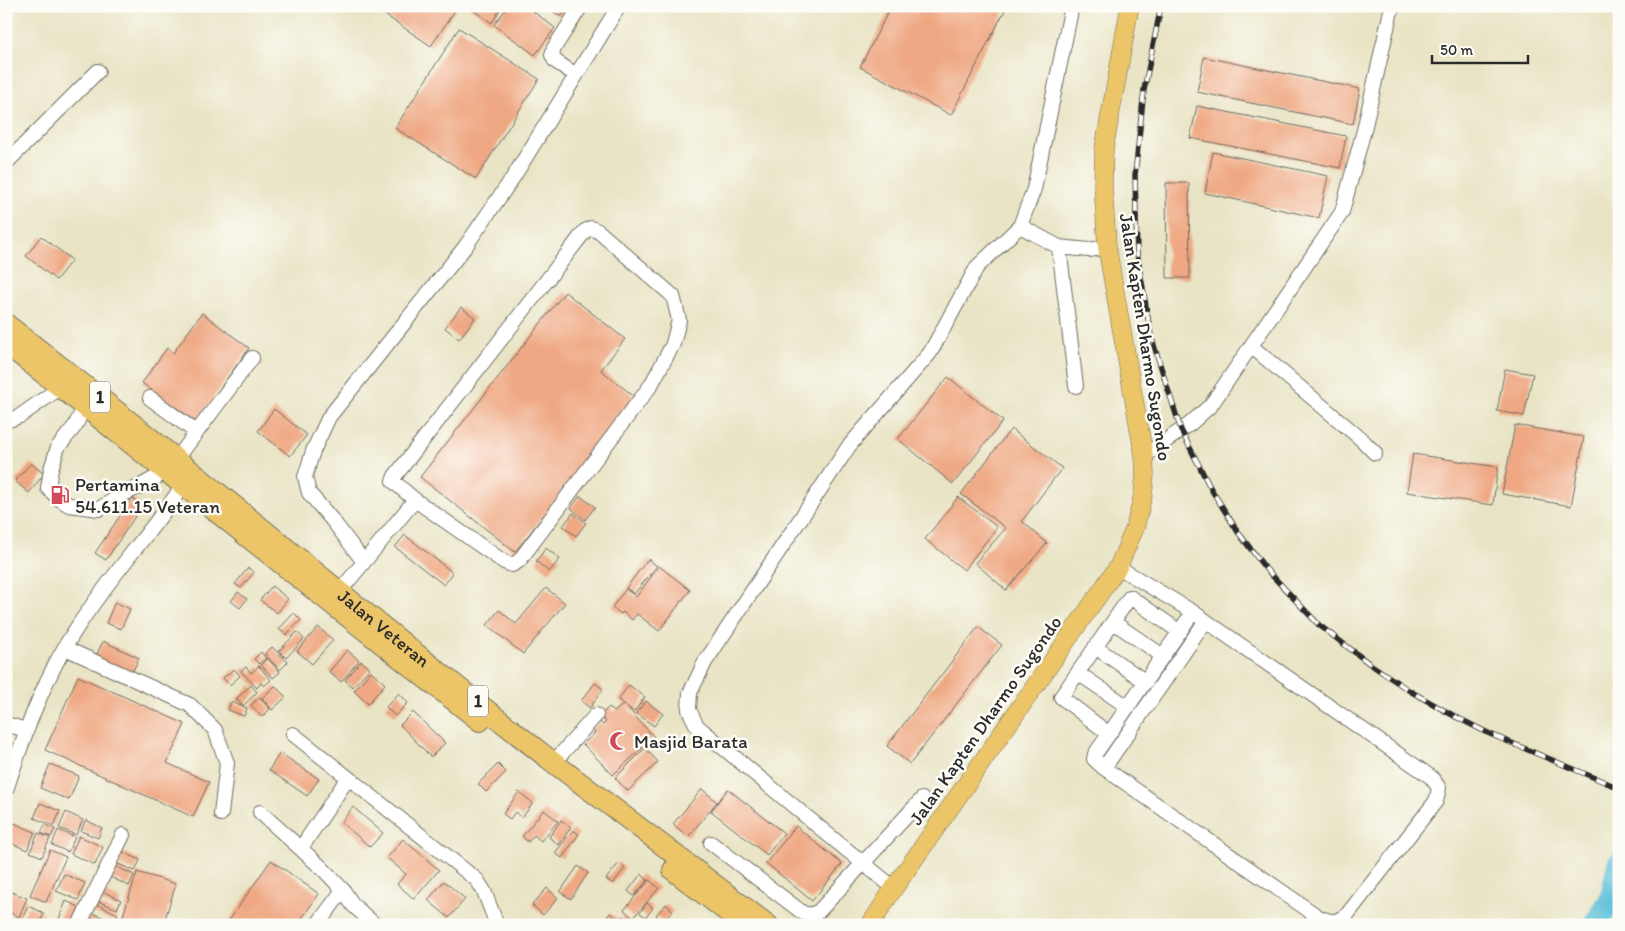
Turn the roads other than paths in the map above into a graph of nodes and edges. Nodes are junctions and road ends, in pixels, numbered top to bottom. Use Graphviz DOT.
graph roads {
  1 [pos="581,6"];
  2 [pos="618,6"];
  3 [pos="1072,6"];
  4 [pos="1130,6"];
  5 [pos="1392,6"];
  6 [pos="98,71"];
  7 [pos="576,75"];
  8 [pos="6,162"];
  9 [pos="1020,226"];
  10 [pos="1107,246"];
  11 [pos="1059,247"];
  12 [pos="6,324"];
  13 [pos="6,344"];
  14 [pos="1251,346"];
  15 [pos="252,358"];
  16 [pos="1076,386"];
  17 [pos="61,387"];
  18 [pos="150,398"];
  19 [pos="85,406"];
  20 [pos="6,421"];
  21 [pos="196,432"];
  22 [pos="1375,454"];
  23 [pos="1144,456"];
  24 [pos="172,466"];
  25 [pos="188,479"];
  26 [pos="415,500"];
  27 [pos="364,562"];
  28 [pos="1118,567"];
  29 [pos="340,591"];
  30 [pos="1193,612"];
  31 [pos="1113,622"];
  32 [pos="1205,622"];
  33 [pos="1180,632"];
  34 [pos="1095,647"];
  35 [pos="65,648"];
  36 [pos="1163,656"];
  37 [pos="1078,672"];
  38 [pos="1146,682"];
  39 [pos="1128,707"];
  40 [pos="596,715"];
  41 [pos="6,724"];
  42 [pos="26,730"];
  43 [pos="294,734"];
  44 [pos="1109,734"];
  45 [pos="554,762"];
  46 [pos="1104,768"];
  47 [pos="348,778"];
  48 [pos="6,790"];
  49 [pos="922,799"];
  50 [pos="260,812"];
  51 [pos="221,814"];
  52 [pos="123,835"];
  53 [pos="711,843"];
  54 [pos="300,848"];
  55 [pos="863,862"];
  56 [pos="894,888"];
  57 [pos="343,890"];
  58 [pos="492,922"];
  59 [pos="79,925"];
  60 [pos="317,925"];
  61 [pos="375,925"];
  62 [pos="744,925"];
  63 [pos="768,925"];
  64 [pos="870,925"];
  1 -- 7 [label="street"];
  2 -- 7 [label="street"];
  3 -- 9 [label="street"];
  4 -- 10 [label="main road, Jalan Kapten Dharmo Sugondo"];
  5 -- 14 [label="street"];
  6 -- 8 [label="street"];
  7 -- 27 [label="street"];
  9 -- 11 [label="street"];
  9 -- 55 [label="street"];
  10 -- 11 [label="street"];
  10 -- 23 [label="main road, Jalan Kapten Dharmo Sugondo"];
  11 -- 16 [label="street"];
  12 -- 24 [label="highway, Jalan Veteran / 1"];
  13 -- 17 [label="highway, Jalan Veteran / 1"];
  14 -- 22 [label="street"];
  14 -- 23 [label="street"];
  15 -- 21 [label="street"];
  17 -- 19 [label="highway, Jalan Veteran / 1"];
  17 -- 20 [label="street"];
  18 -- 21 [label="street"];
  19 -- 24 [label="highway, Jalan Veteran / 1"];
  19 -- 24 [label="street"];
  21 -- 24 [label="street"];
  23 -- 28 [label="main road, Jalan Kapten Dharmo Sugondo"];
  24 -- 25 [label="highway, Jalan Veteran / 1"];
  25 -- 29 [label="highway, Jalan Veteran / 1"];
  25 -- 35 [label="street"];
  25 -- 62 [label="highway, Jalan Veteran / 1"];
  26 -- 26 [label="street"];
  26 -- 27 [label="street"];
  27 -- 29 [label="street"];
  28 -- 30 [label="street"];
  28 -- 56 [label="main road, Jalan Kapten Dharmo Sugondo"];
  29 -- 45 [label="highway, Jalan Veteran / 1"];
  30 -- 32 [label="street"];
  30 -- 33 [label="street"];
  31 -- 33 [label="street"];
  31 -- 34 [label="street"];
  31 -- 36 [label="street"];
  32 -- 46 [label="street"];
  32 -- 46 [label="street"];
  33 -- 36 [label="street"];
  34 -- 37 [label="street"];
  34 -- 38 [label="street"];
  35 -- 42 [label="street"];
  35 -- 51 [label="street"];
  36 -- 38 [label="street"];
  37 -- 39 [label="street"];
  37 -- 44 [label="street"];
  38 -- 39 [label="street"];
  39 -- 44 [label="street"];
  40 -- 45 [label="street"];
  41 -- 42 [label="street"];
  42 -- 48 [label="street"];
  43 -- 47 [label="street"];
  44 -- 46 [label="street"];
  45 -- 63 [label="highway, Jalan Veteran / 1"];
  47 -- 54 [label="street"];
  47 -- 58 [label="street"];
  49 -- 55 [label="street"];
  50 -- 54 [label="street"];
  52 -- 59 [label="street"];
  53 -- 55 [label="street"];
  54 -- 57 [label="street"];
  55 -- 56 [label="street"];
  56 -- 64 [label="main road, Jalan Kapten Dharmo Sugondo"];
  57 -- 60 [label="street"];
  57 -- 61 [label="street"];
}
